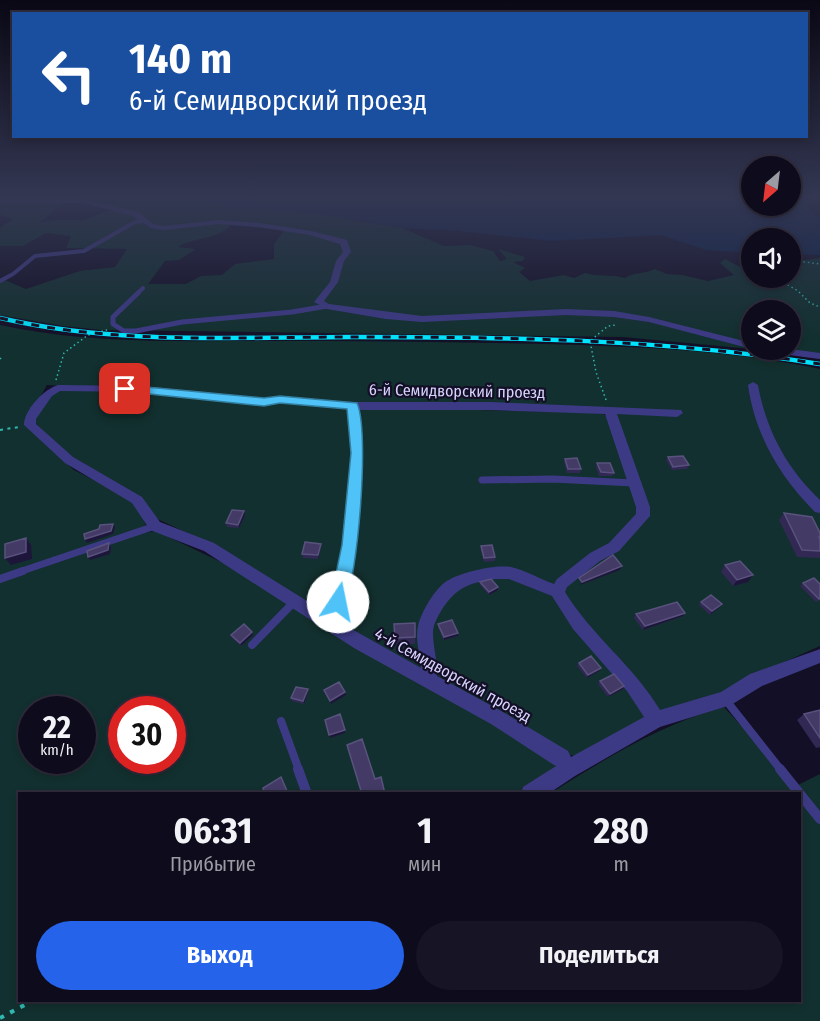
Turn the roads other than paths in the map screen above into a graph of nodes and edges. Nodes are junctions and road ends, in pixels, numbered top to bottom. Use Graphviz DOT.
graph roads {
  1 [pos="95,245"];
  2 [pos="345,245"];
  3 [pos="0,280"];
  4 [pos="143,288"];
  5 [pos="327,306"];
  6 [pos="741,343"];
  7 [pos="801,354"];
  8 [pos="820,356"];
  9 [pos="753,385"];
  10 [pos="353,406"];
  11 [pos="610,411"];
  12 [pos="677,413"];
  13 [pos="482,480"];
  14 [pos="634,483"];
  15 [pos="820,508"];
  16 [pos="155,526"];
  17 [pos="0,579"];
  18 [pos="557,592"];
  19 [pos="294,602"];
  20 [pos="331,625"];
  21 [pos="252,645"];
  22 [pos="820,656"];
  23 [pos="428,681"];
  24 [pos="725,699"];
  25 [pos="656,720"];
  26 [pos="281,721"];
  27 [pos="568,769"];
  28 [pos="306,792"];
  29 [pos="533,792"];
  30 [pos="799,792"];
  31 [pos="801,795"];
  32 [pos="820,819"];
  1 -- 3 [label="lane"];
  2 -- 5 [label="street"];
  4 -- 5 [label="lane"];
  5 -- 6 [label="street"];
  7 -- 8 [label="street"];
  9 -- 15 [label="street"];
  10 -- 11 [label="street, 6-й Семидворский проезд"];
  10 -- 16 [label="street, 6-й Семидворский проезд"];
  10 -- 20 [label="street"];
  11 -- 12 [label="street, 6-й Семидворский проезд"];
  11 -- 14 [label="street"];
  13 -- 14 [label="lane"];
  14 -- 18 [label="street"];
  16 -- 17 [label="lane"];
  16 -- 19 [label="street, 4-й Семидворский проезд"];
  18 -- 23 [label="street"];
  18 -- 25 [label="street"];
  19 -- 20 [label="street, 4-й Семидворский проезд"];
  19 -- 21 [label="lane"];
  20 -- 23 [label="street, 4-й Семидворский проезд"];
  22 -- 24 [label="street"];
  23 -- 27 [label="street, 4-й Семидворский проезд"];
  24 -- 25 [label="street"];
  24 -- 30 [label="lane"];
  25 -- 27 [label="street"];
  26 -- 28 [label="lane"];
  27 -- 29 [label="street"];
  31 -- 32 [label="lane"];
}
